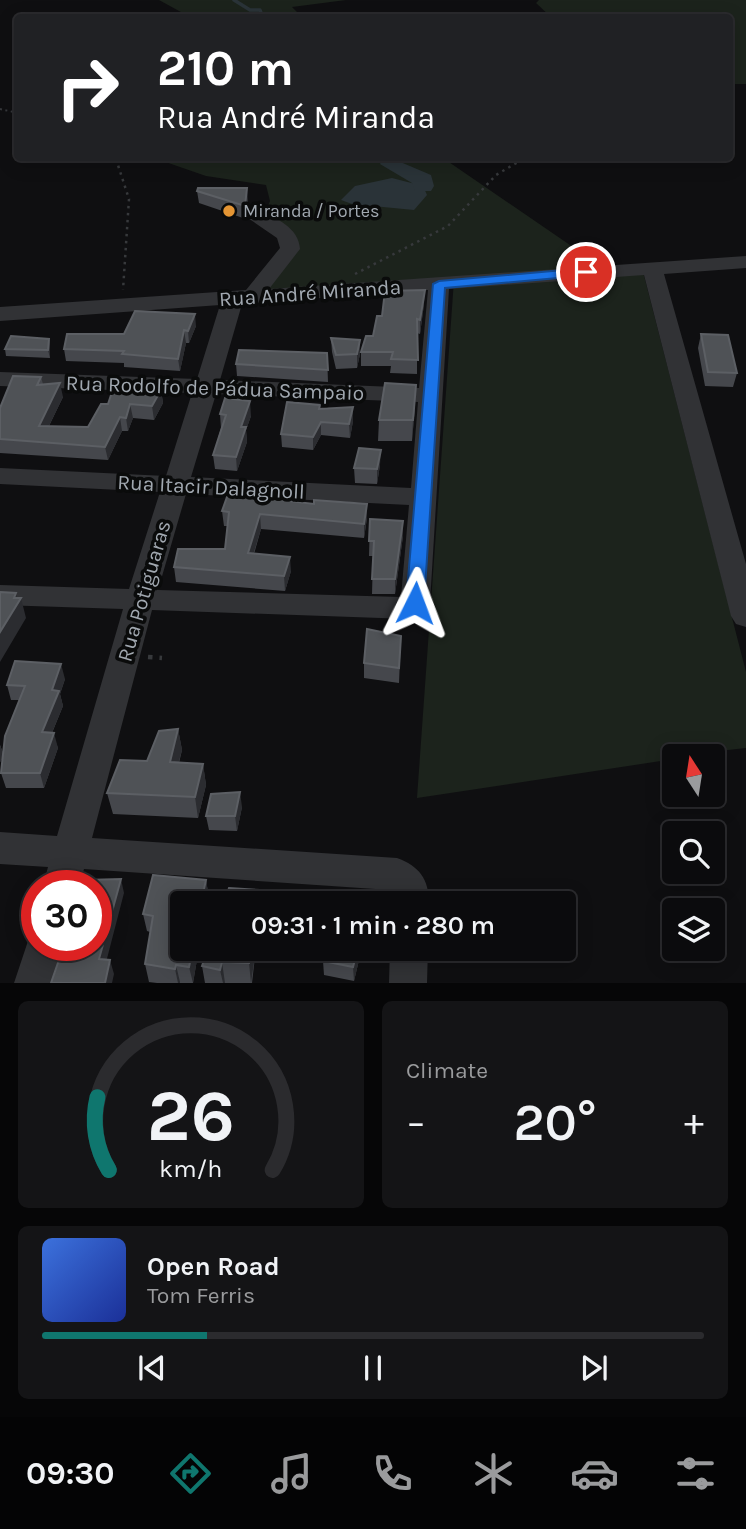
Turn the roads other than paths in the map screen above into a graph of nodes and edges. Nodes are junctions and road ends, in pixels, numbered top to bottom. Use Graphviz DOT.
graph roads {
  1 [pos="258,218"];
  2 [pos="746,262"];
  3 [pos="652,267"];
  4 [pos="439,284"];
  5 [pos="242,298"];
  6 [pos="2,316"];
  7 [pos="0,379"];
  8 [pos="206,388"];
  9 [pos="429,396"];
  10 [pos="0,476"];
  11 [pos="175,485"];
  12 [pos="421,498"];
  13 [pos="0,594"];
  14 [pos="140,601"];
  15 [pos="746,617"];
  16 [pos="0,848"];
  17 [pos="66,870"];
  18 [pos="112,872"];
  19 [pos="404,888"];
  20 [pos="39,961"];
  21 [pos="409,961"];
  22 [pos="33,983"];
  23 [pos="408,983"];
  1 -- 5 [label="street"];
  2 -- 3 [label="street, Rua André Miranda"];
  3 -- 4 [label="street, Rua André Miranda"];
  3 -- 15 [label="street"];
  4 -- 5 [label="street, Rua André Miranda"];
  4 -- 9 [label="street"];
  5 -- 6 [label="street, Rua André Miranda"];
  5 -- 8 [label="street, Rua Potiguaras"];
  7 -- 8 [label="street, Rua Rodolfo de Pádua Sampaio"];
  8 -- 9 [label="street, Rua Rodolfo de Pádua Sampaio"];
  8 -- 11 [label="street, Rua Potiguaras"];
  9 -- 12 [label="street"];
  10 -- 11 [label="street, Rua Itacir Dalagnoll"];
  11 -- 12 [label="street, Rua Itacir Dalagnoll"];
  11 -- 14 [label="street, Rua Potiguaras"];
  12 -- 14 [label="street"];
  13 -- 14 [label="street"];
  14 -- 17 [label="street, Rua Potiguaras"];
  16 -- 17 [label="street"];
  18 -- 19 [label="street"];
  20 -- 22 [label="street"];
  21 -- 23 [label="street"];
}
